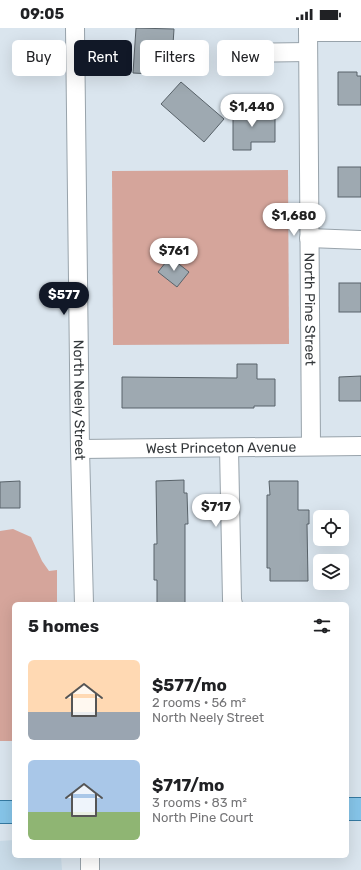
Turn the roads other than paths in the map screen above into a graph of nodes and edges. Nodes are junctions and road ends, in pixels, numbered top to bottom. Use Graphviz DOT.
graph roads {
  1 [pos="75,28"];
  2 [pos="308,30"];
  3 [pos="361,32"];
  4 [pos="274,52"];
  5 [pos="308,52"];
  6 [pos="309,238"];
  7 [pos="361,240"];
  8 [pos="311,446"];
  9 [pos="361,446"];
  10 [pos="229,448"];
  11 [pos="80,449"];
  12 [pos="84,602"];
  13 [pos="233,602"];
  14 [pos="349,809"];
  15 [pos="361,809"];
  16 [pos="0,812"];
  17 [pos="12,812"];
  18 [pos="90,858"];
  19 [pos="90,870"];
  1 -- 11 [label="street, North Neely Street"];
  2 -- 3 [label="street"];
  2 -- 5 [label="street, North Pine Street"];
  4 -- 5 [label="street"];
  5 -- 6 [label="street, North Pine Street"];
  6 -- 7 [label="street"];
  6 -- 8 [label="street, North Pine Street"];
  8 -- 9 [label="street, West Princeton Avenue"];
  8 -- 10 [label="street, West Princeton Avenue"];
  10 -- 11 [label="street, West Princeton Avenue"];
  10 -- 13 [label="street"];
  11 -- 12 [label="street, North Neely Street"];
  14 -- 15 [label="main road"];
  16 -- 17 [label="main road"];
  18 -- 19 [label="street"];
}
